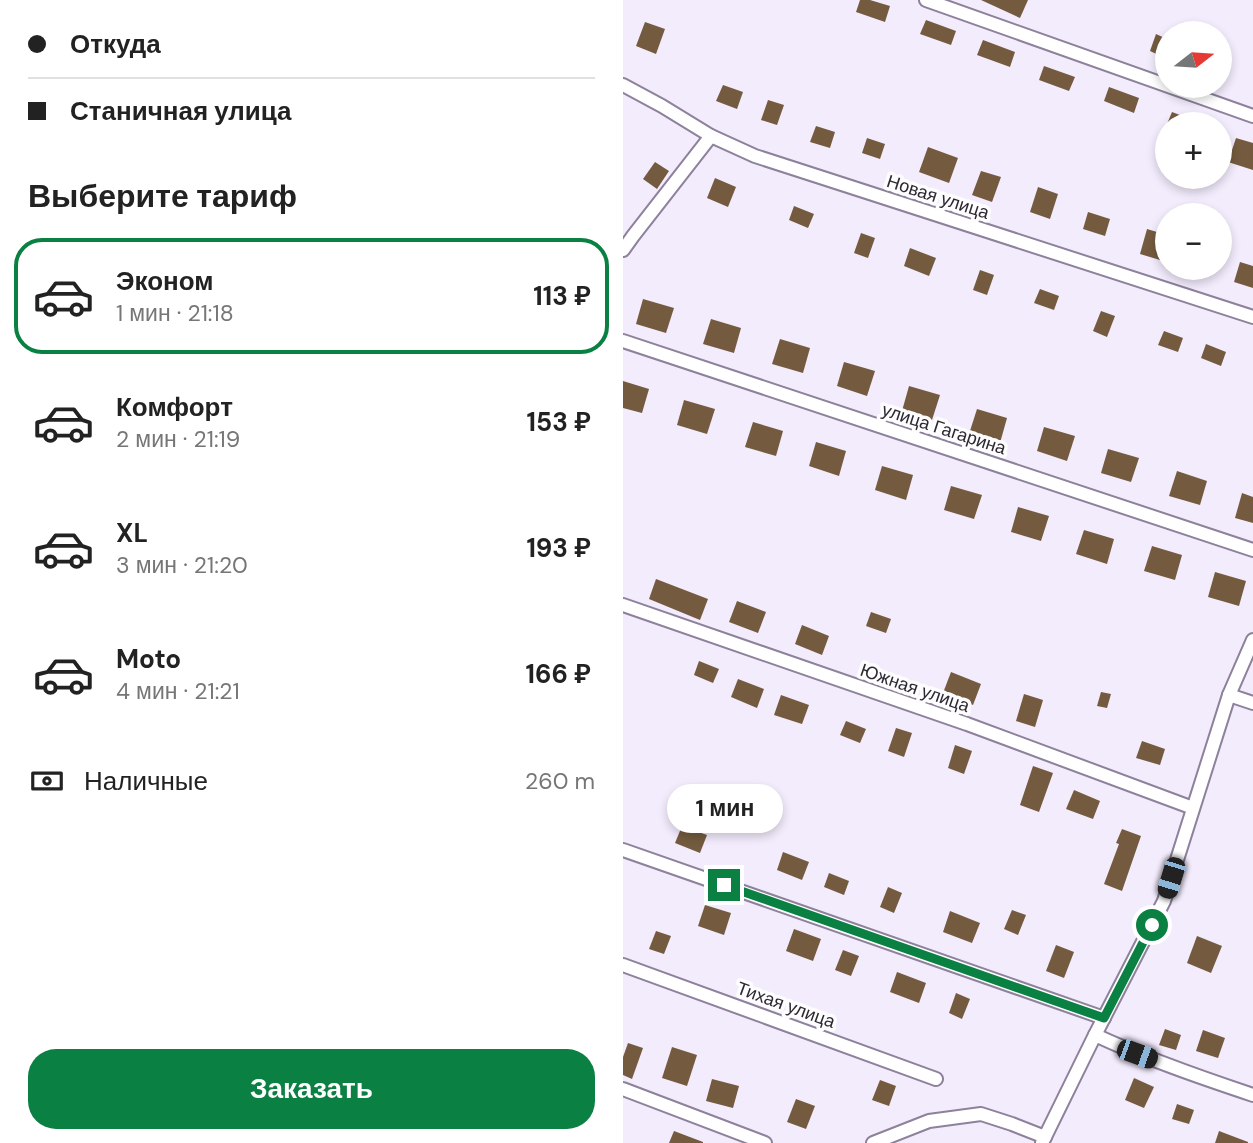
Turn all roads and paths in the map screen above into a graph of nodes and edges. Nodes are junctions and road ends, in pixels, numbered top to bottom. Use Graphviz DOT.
graph roads {
  1 [pos="926,0"];
  2 [pos="623,85"];
  3 [pos="1253,116"];
  4 [pos="711,136"];
  5 [pos="623,250"];
  6 [pos="1253,317"];
  7 [pos="623,341"];
  8 [pos="1253,550"];
  9 [pos="623,605"];
  10 [pos="1253,640"];
  11 [pos="1230,695"];
  12 [pos="1253,703"];
  13 [pos="1193,808"];
  14 [pos="623,850"];
  15 [pos="623,965"];
  16 [pos="1104,1018"];
  17 [pos="1095,1035"];
  18 [pos="936,1079"];
  19 [pos="623,1089"];
  20 [pos="1253,1095"];
  21 [pos="1044,1140"];
  22 [pos="765,1143"];
  23 [pos="872,1143"];
  1 -- 3 [label="street"];
  2 -- 4 [label="street, Новая улица"];
  4 -- 5 [label="street"];
  4 -- 6 [label="street, Новая улица"];
  7 -- 8 [label="street, улица Гагарина"];
  9 -- 13 [label="street, Южная улица"];
  10 -- 11 [label="street"];
  11 -- 12 [label="street"];
  11 -- 13 [label="street"];
  13 -- 16 [label="street"];
  14 -- 16 [label="street"];
  15 -- 18 [label="street, Тихая улица"];
  16 -- 17 [label="street"];
  17 -- 20 [label="street"];
  17 -- 21 [label="street"];
  19 -- 22 [label="street"];
  21 -- 23 [label="street"];
}
